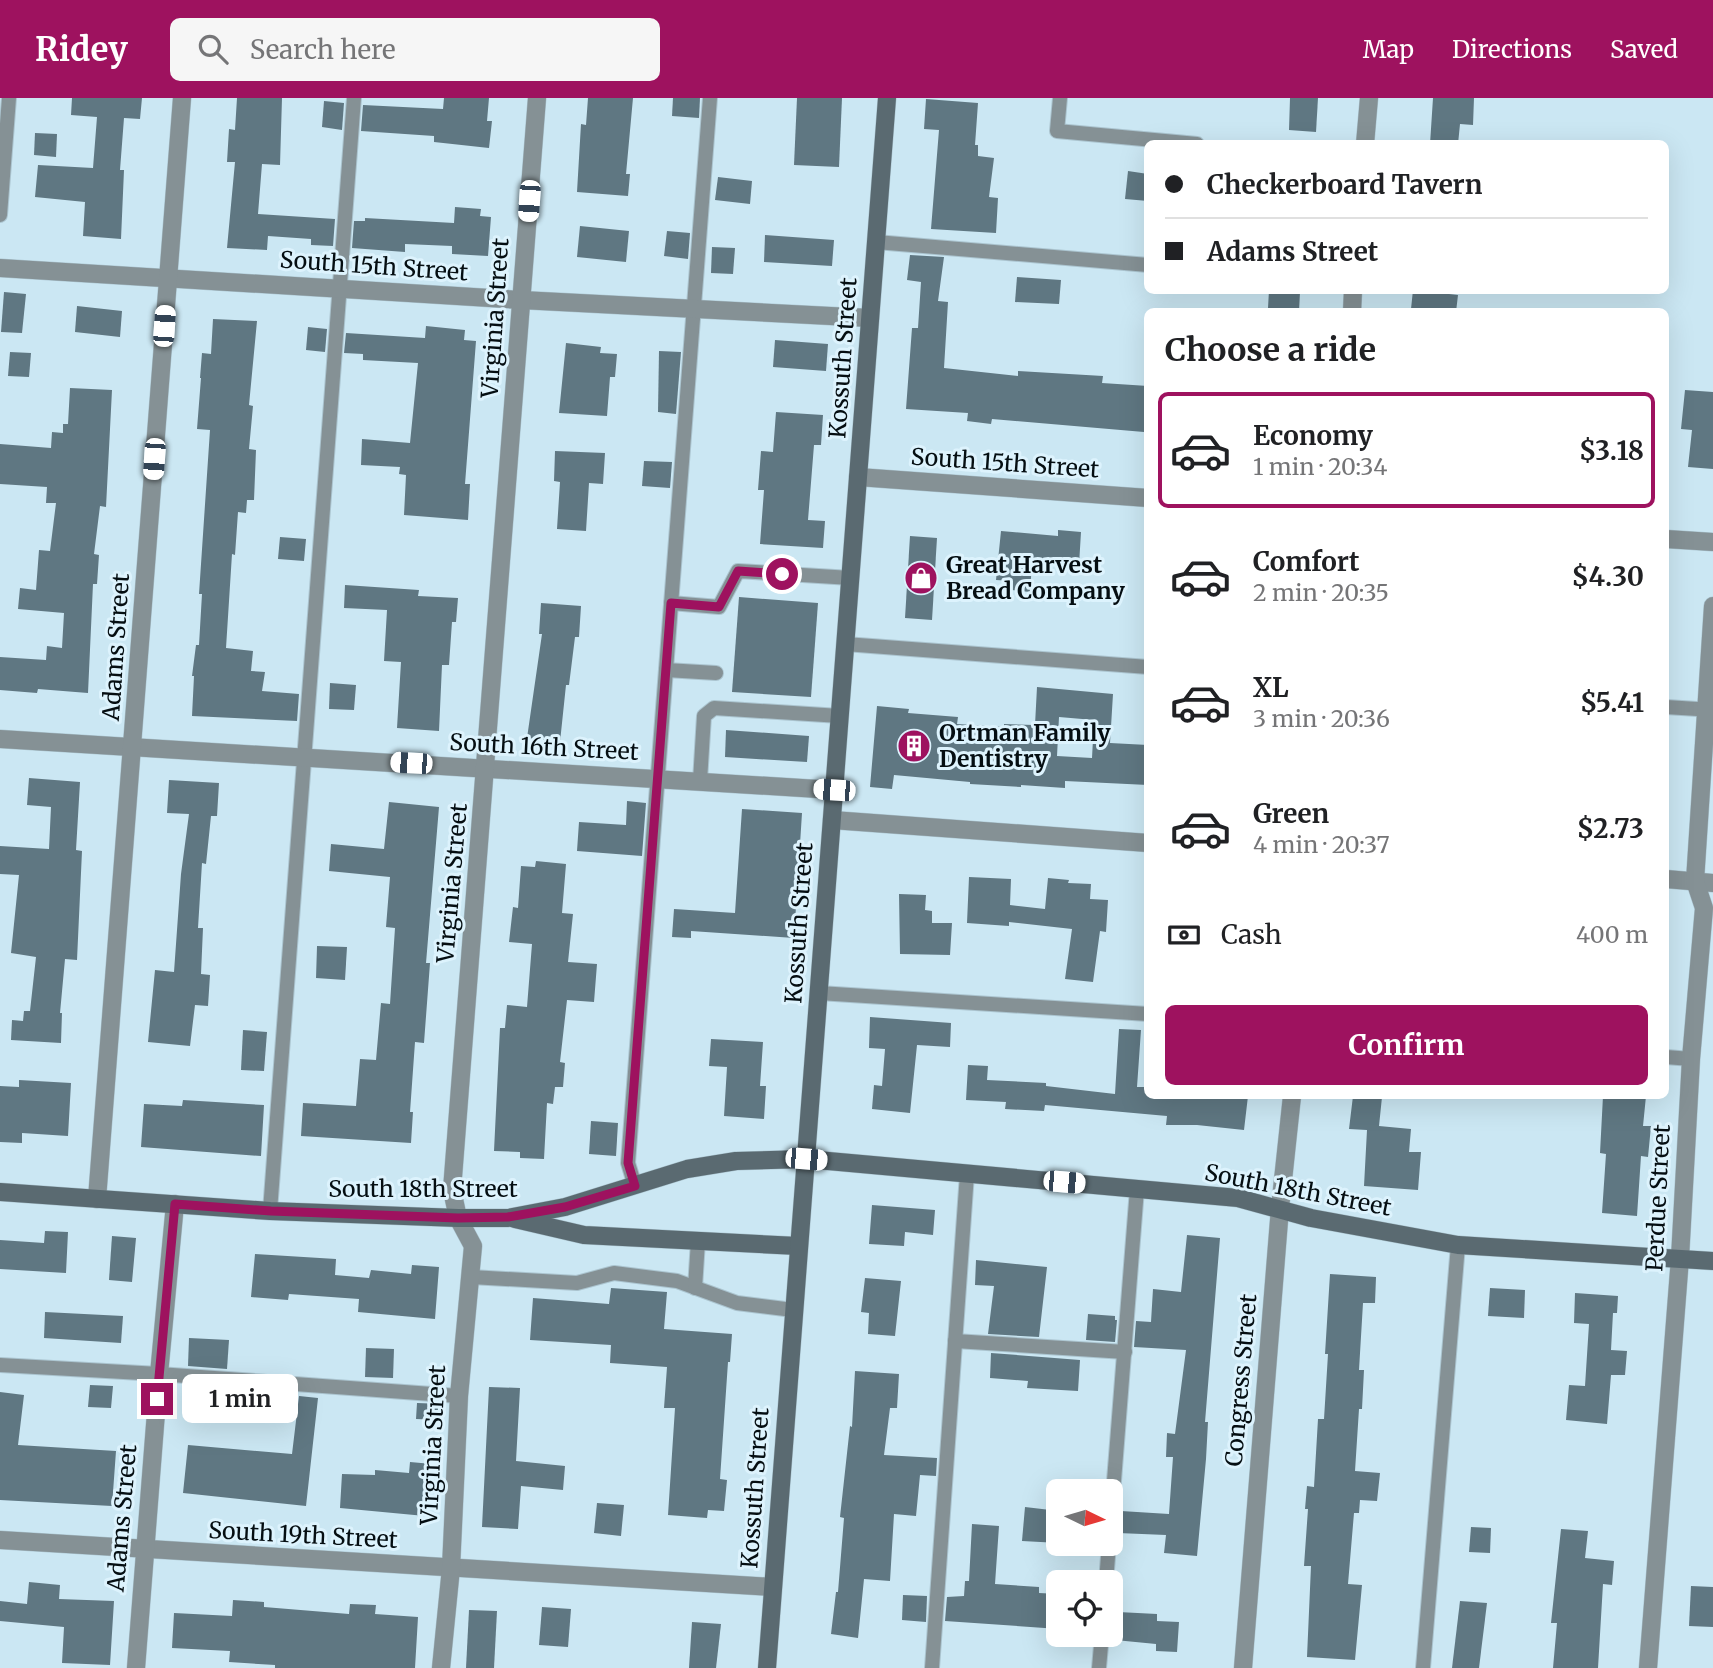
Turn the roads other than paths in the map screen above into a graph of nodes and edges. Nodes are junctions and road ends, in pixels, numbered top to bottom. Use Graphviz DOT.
graph roads {
  1 [pos="9,98"];
  2 [pos="182,98"];
  3 [pos="354,98"];
  4 [pos="537,98"];
  5 [pos="709,98"];
  6 [pos="887,98"];
  7 [pos="1059,98"];
  8 [pos="1369,98"];
  9 [pos="1155,140"];
  10 [pos="1365,140"];
  11 [pos="0,215"];
  12 [pos="876,242"];
  13 [pos="1144,265"];
  14 [pos="0,268"];
  15 [pos="168,277"];
  16 [pos="340,288"];
  17 [pos="521,300"];
  18 [pos="693,309"];
  19 [pos="870,318"];
  20 [pos="858,477"];
  21 [pos="1144,498"];
  22 [pos="1669,538"];
  23 [pos="1713,542"];
  24 [pos="851,578"];
  25 [pos="671,603"];
  26 [pos="1713,606"];
  27 [pos="845,644"];
  28 [pos="1144,667"];
  29 [pos="666,670"];
  30 [pos="716,673"];
  31 [pos="1669,706"];
  32 [pos="1710,710"];
  33 [pos="840,716"];
  34 [pos="0,739"];
  35 [pos="134,748"];
  36 [pos="306,757"];
  37 [pos="486,768"];
  38 [pos="658,778"];
  39 [pos="700,781"];
  40 [pos="834,790"];
  41 [pos="832,820"];
  42 [pos="1144,843"];
  43 [pos="1669,879"];
  44 [pos="1695,881"];
  45 [pos="1713,883"];
  46 [pos="819,993"];
  47 [pos="1144,1014"];
  48 [pos="1669,1057"];
  49 [pos="1691,1059"];
  50 [pos="1292,1099"];
  51 [pos="806,1159"];
  52 [pos="967,1174"];
  53 [pos="635,1186"];
  54 [pos="1137,1189"];
  55 [pos="0,1192"];
  56 [pos="97,1199"];
  57 [pos="175,1204"];
  58 [pos="1280,1208"];
  59 [pos="271,1211"];
  60 [pos="508,1217"];
  61 [pos="458,1218"];
  62 [pos="698,1241"];
  63 [pos="1458,1245"];
  64 [pos="798,1246"];
  65 [pos="1680,1258"];
  66 [pos="1713,1261"];
  67 [pos="471,1277"];
  68 [pos="695,1288"];
  69 [pos="793,1310"];
  70 [pos="955,1341"];
  71 [pos="1125,1352"];
  72 [pos="0,1365"];
  73 [pos="159,1374"];
  74 [pos="458,1396"];
  75 [pos="1114,1479"];
  76 [pos="0,1540"];
  77 [pos="144,1550"];
  78 [pos="451,1568"];
  79 [pos="772,1587"];
  80 [pos="1101,1647"];
  81 [pos="136,1668"];
  82 [pos="441,1668"];
  83 [pos="767,1668"];
  84 [pos="932,1668"];
  85 [pos="1099,1668"];
  86 [pos="1242,1668"];
  87 [pos="1423,1668"];
  88 [pos="1648,1668"];
  1 -- 11 [label="lane"];
  2 -- 15 [label="street, Adams Street"];
  3 -- 16 [label="lane"];
  4 -- 17 [label="street, Virginia Street"];
  5 -- 18 [label="lane"];
  6 -- 12 [label="main road, Kossuth Street"];
  7 -- 9 [label="lane"];
  8 -- 10 [label="street"];
  12 -- 13 [label="lane"];
  12 -- 19 [label="main road, Kossuth Street"];
  14 -- 15 [label="street, South 15th Street"];
  15 -- 16 [label="street, South 15th Street"];
  15 -- 35 [label="street, Adams Street"];
  16 -- 17 [label="street, South 15th Street"];
  16 -- 36 [label="lane"];
  17 -- 18 [label="street, South 15th Street"];
  17 -- 37 [label="street, Virginia Street"];
  18 -- 19 [label="street, South 15th Street"];
  18 -- 25 [label="lane"];
  19 -- 20 [label="main road, Kossuth Street"];
  20 -- 21 [label="street, South 15th Street"];
  20 -- 24 [label="main road, Kossuth Street"];
  22 -- 23 [label="street"];
  24 -- 25 [label="lane"];
  24 -- 27 [label="main road, Kossuth Street"];
  25 -- 29 [label="lane"];
  26 -- 32 [label="street, Perdue Street"];
  27 -- 28 [label="lane"];
  27 -- 33 [label="main road, Kossuth Street"];
  29 -- 30 [label="lane"];
  29 -- 38 [label="lane"];
  31 -- 32 [label="lane"];
  32 -- 44 [label="street, Perdue Street"];
  33 -- 39 [label="lane"];
  33 -- 40 [label="main road, Kossuth Street"];
  34 -- 35 [label="street, South 16th Street"];
  35 -- 36 [label="street, South 16th Street"];
  35 -- 56 [label="street, Adams Street"];
  36 -- 37 [label="street, South 16th Street"];
  36 -- 59 [label="lane"];
  37 -- 38 [label="street, South 16th Street"];
  37 -- 61 [label="street, Virginia Street"];
  38 -- 39 [label="street, South 16th Street"];
  38 -- 53 [label="lane"];
  39 -- 40 [label="street, South 16th Street"];
  40 -- 41 [label="main road, Kossuth Street"];
  41 -- 42 [label="street"];
  41 -- 46 [label="main road, Kossuth Street"];
  43 -- 44 [label="street"];
  44 -- 45 [label="street"];
  44 -- 49 [label="street, Perdue Street"];
  46 -- 47 [label="lane"];
  46 -- 51 [label="main road, Kossuth Street"];
  48 -- 49 [label="lane"];
  49 -- 65 [label="street, Perdue Street"];
  50 -- 58 [label="street, Congress Street"];
  51 -- 52 [label="main road, South 18th Street"];
  51 -- 53 [label="main road, South 18th Street"];
  51 -- 64 [label="main road, Kossuth Street"];
  52 -- 54 [label="main road, South 18th Street"];
  52 -- 70 [label="lane"];
  53 -- 60 [label="main road, South 18th Street"];
  54 -- 58 [label="main road, South 18th Street"];
  54 -- 71 [label="lane"];
  55 -- 56 [label="main road, South 18th Street"];
  56 -- 57 [label="main road, South 18th Street"];
  57 -- 59 [label="main road, South 18th Street"];
  57 -- 73 [label="street, Adams Street"];
  58 -- 63 [label="main road, South 18th Street"];
  58 -- 86 [label="street, Congress Street"];
  59 -- 61 [label="main road, South 18th Street"];
  60 -- 61 [label="main road, South 18th Street"];
  60 -- 62 [label="main road"];
  61 -- 67 [label="street, Virginia Street"];
  62 -- 64 [label="main road"];
  62 -- 68 [label="lane"];
  63 -- 65 [label="main road, South 18th Street"];
  63 -- 87 [label="lane"];
  64 -- 69 [label="main road, Kossuth Street"];
  65 -- 66 [label="main road, South 18th Street"];
  65 -- 88 [label="street, Perdue Street"];
  67 -- 68 [label="lane"];
  67 -- 74 [label="street, Virginia Street"];
  68 -- 69 [label="lane"];
  69 -- 79 [label="main road, Kossuth Street"];
  70 -- 71 [label="lane"];
  70 -- 84 [label="lane"];
  71 -- 75 [label="lane"];
  72 -- 73 [label="lane"];
  73 -- 74 [label="lane"];
  73 -- 77 [label="street, Adams Street"];
  74 -- 78 [label="street, Virginia Street"];
  76 -- 77 [label="street, South 19th Street"];
  77 -- 78 [label="street, South 19th Street"];
  77 -- 81 [label="street, Adams Street"];
  78 -- 79 [label="street, South 19th Street"];
  78 -- 82 [label="street, Virginia Street"];
  79 -- 83 [label="main road, Kossuth Street"];
  80 -- 85 [label="lane"];
}
